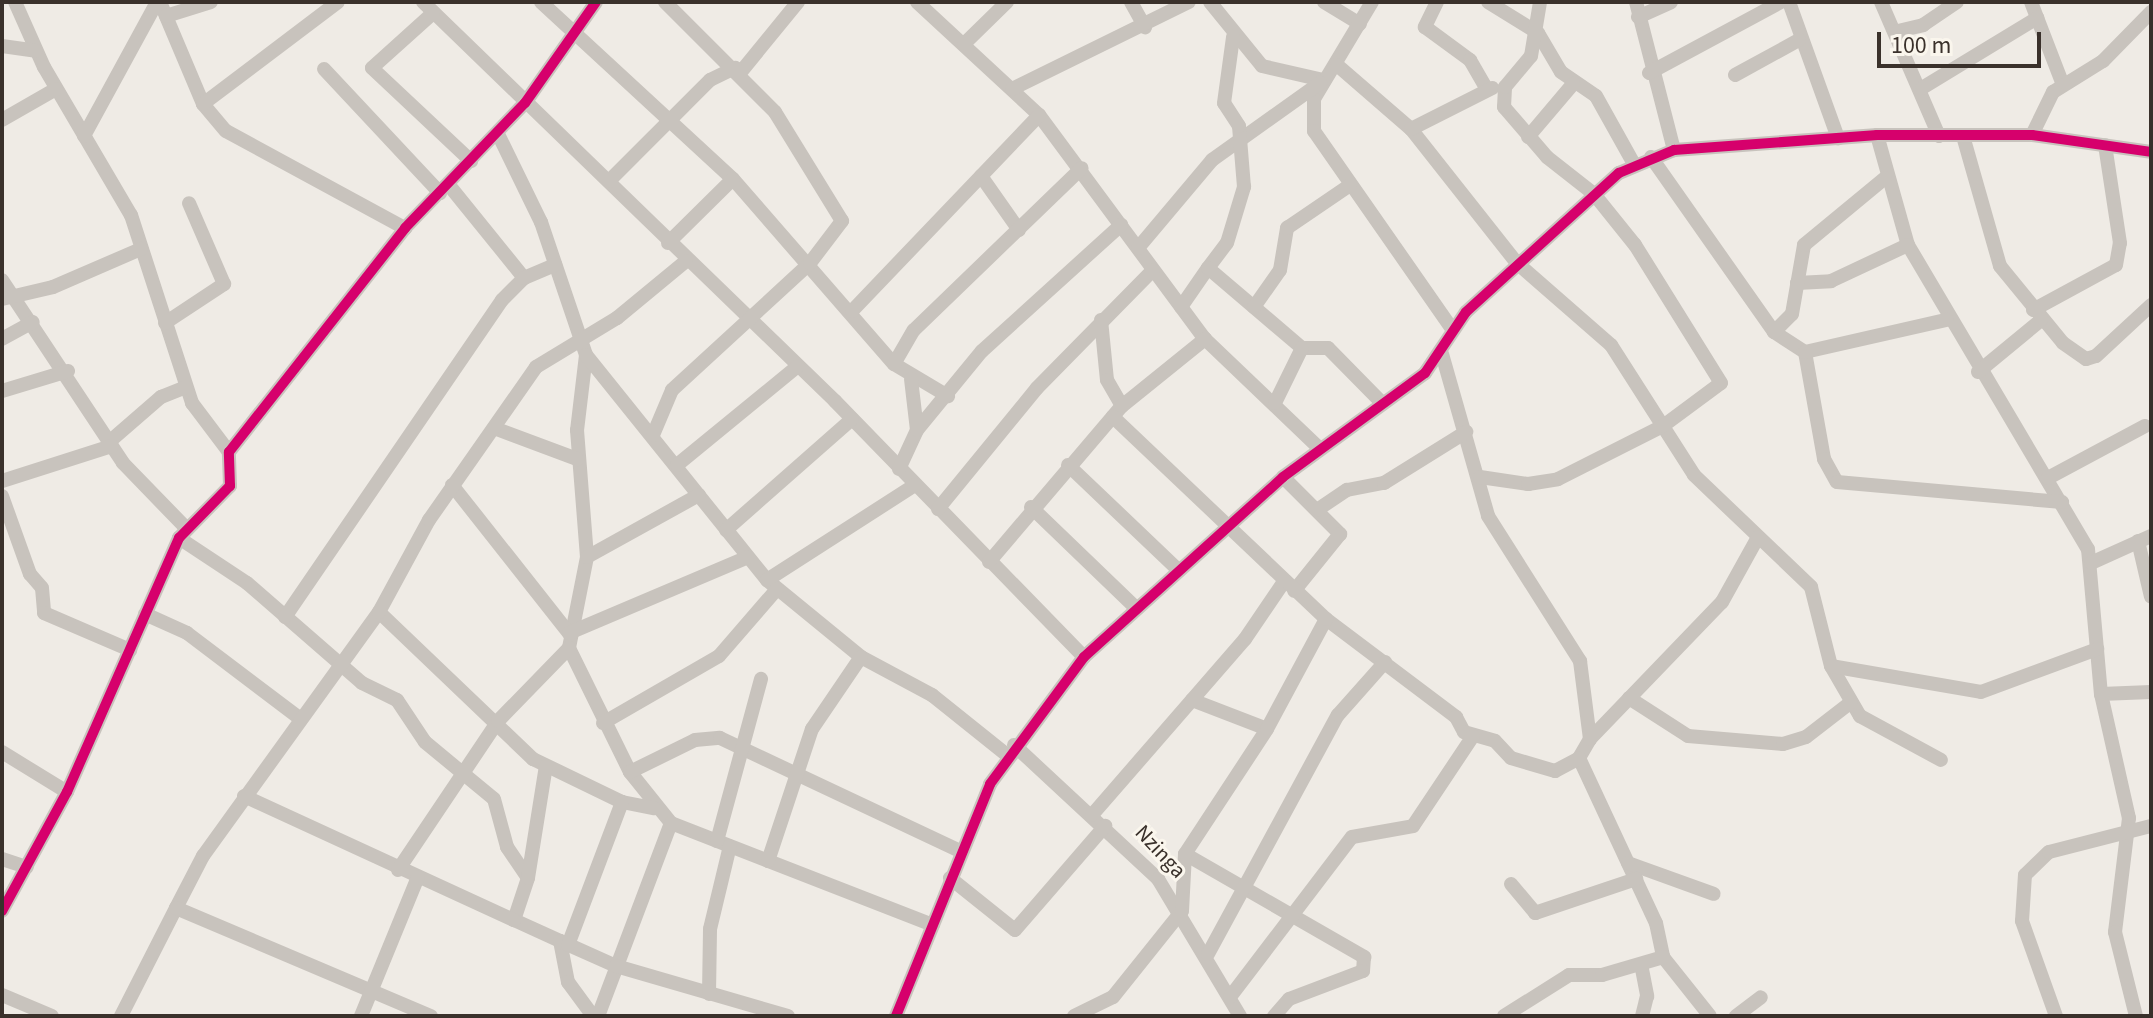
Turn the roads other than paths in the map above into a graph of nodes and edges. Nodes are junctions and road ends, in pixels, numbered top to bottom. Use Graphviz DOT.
graph roads {
  1 [pos="15,2"];
  2 [pos="211,2"];
  3 [pos="338,2"];
  4 [pos="541,2"];
  5 [pos="596,2"];
  6 [pos="665,2"];
  7 [pos="691,2"];
  8 [pos="798,2"];
  9 [pos="917,2"];
  10 [pos="1007,2"];
  11 [pos="1131,2"];
  12 [pos="1189,2"];
  13 [pos="1210,2"];
  14 [pos="1324,2"];
  15 [pos="1372,2"];
  16 [pos="1437,2"];
  17 [pos="1488,2"];
  18 [pos="1540,2"];
  19 [pos="1671,2"];
  20 [pos="1781,2"];
  21 [pos="1789,2"];
  22 [pos="1881,2"];
  23 [pos="1957,2"];
  24 [pos="2031,2"];
  25 [pos="161,7"];
  26 [pos="428,7"];
  27 [pos="1637,9"];
  28 [pos="2151,12"];
  29 [pos="680,14"];
  30 [pos="2037,18"];
  31 [pos="1360,24"];
  32 [pos="1145,27"];
  33 [pos="575,31"];
  34 [pos="1898,31"];
  35 [pos="1538,33"];
  36 [pos="1233,37"];
  37 [pos="1799,40"];
  38 [pos="964,44"];
  39 [pos="2,46"];
  40 [pos="36,51"];
  41 [pos="1337,65"];
  42 [pos="324,69"];
  43 [pos="737,70"];
  44 [pos="1649,73"];
  45 [pos="1735,75"];
  46 [pos="1323,80"];
  47 [pos="1573,84"];
  48 [pos="2063,85"];
  49 [pos="1505,87"];
  50 [pos="1486,88"];
  51 [pos="1922,88"];
  52 [pos="56,89"];
  53 [pos="1012,89"];
  54 [pos="525,103"];
  55 [pos="203,104"];
  56 [pos="1039,115"];
  57 [pos="2,120"];
  58 [pos="672,122"];
  59 [pos="1411,129"];
  60 [pos="498,134"];
  61 [pos="1877,135"];
  62 [pos="2032,135"];
  63 [pos="84,136"];
  64 [pos="1939,136"];
  65 [pos="1963,136"];
  66 [pos="1528,137"];
  67 [pos="1838,138"];
  68 [pos="1242,142"];
  69 [pos="2105,145"];
  70 [pos="1674,150"];
  71 [pos="2151,152"];
  72 [pos="1651,157"];
  73 [pos="471,161"];
  74 [pos="1634,164"];
  75 [pos="1082,168"];
  76 [pos="981,176"];
  77 [pos="1885,178"];
  78 [pos="733,179"];
  79 [pos="609,181"];
  80 [pos="1350,185"];
  81 [pos="444,188"];
  82 [pos="1594,194"];
  83 [pos="189,203"];
  84 [pos="1121,225"];
  85 [pos="405,228"];
  86 [pos="1019,230"];
  87 [pos="668,243"];
  88 [pos="1908,245"];
  89 [pos="1138,248"];
  90 [pos="141,249"];
  91 [pos="686,261"];
  92 [pos="810,263"];
  93 [pos="1517,263"];
  94 [pos="555,265"];
  95 [pos="1208,268"];
  96 [pos="1153,270"];
  97 [pos="524,278"];
  98 [pos="2,280"];
  99 [pos="1797,283"];
  100 [pos="17,298"];
  101 [pos="2151,305"];
  102 [pos="1181,307"];
  103 [pos="1254,307"];
  104 [pos="852,311"];
  105 [pos="2037,315"];
  106 [pos="750,318"];
  107 [pos="1101,320"];
  108 [pos="1946,320"];
  109 [pos="33,322"];
  110 [pos="165,323"];
  111 [pos="1452,329"];
  112 [pos="1774,332"];
  113 [pos="2,339"];
  114 [pos="580,339"];
  115 [pos="1205,339"];
  116 [pos="1302,348"];
  117 [pos="1805,352"];
  118 [pos="1442,354"];
  119 [pos="586,355"];
  120 [pos="894,364"];
  121 [pos="798,366"];
  122 [pos="68,371"];
  123 [pos="1978,372"];
  124 [pos="911,379"];
  125 [pos="186,387"];
  126 [pos="2,391"];
  127 [pos="948,396"];
  128 [pos="662,402"];
  129 [pos="1275,403"];
  130 [pos="1382,403"];
  131 [pos="1118,412"];
  132 [pos="632,413"];
  133 [pos="852,419"];
  134 [pos="1663,426"];
  135 [pos="2145,426"];
  136 [pos="494,428"];
  137 [pos="917,430"];
  138 [pos="1466,432"];
  139 [pos="653,435"];
  140 [pos="110,444"];
  141 [pos="1320,449"];
  142 [pos="229,452"];
  143 [pos="577,459"];
  144 [pos="677,465"];
  145 [pos="1068,465"];
  146 [pos="899,469"];
  147 [pos="1283,477"];
  148 [pos="1480,477"];
  149 [pos="2048,478"];
  150 [pos="2,481"];
  151 [pos="452,485"];
  152 [pos="915,485"];
  153 [pos="699,495"];
  154 [pos="2,496"];
  155 [pos="2062,502"];
  156 [pos="1031,507"];
  157 [pos="938,509"];
  158 [pos="1317,510"];
  159 [pos="1223,528"];
  160 [pos="726,530"];
  161 [pos="182,532"];
  162 [pos="1758,537"];
  163 [pos="2144,538"];
  164 [pos="587,557"];
  165 [pos="748,557"];
  166 [pos="989,562"];
  167 [pos="2091,563"];
  168 [pos="1176,568"];
  169 [pos="772,585"];
  170 [pos="1288,587"];
  171 [pos="2151,597"];
  172 [pos="1134,606"];
  173 [pos="379,612"];
  174 [pos="145,614"];
  175 [pos="285,617"];
  176 [pos="1326,619"];
  177 [pos="569,640"];
  178 [pos="2097,649"];
  179 [pos="130,650"];
  180 [pos="861,657"];
  181 [pos="1084,657"];
  182 [pos="1385,662"];
  183 [pos="340,663"];
  184 [pos="1831,666"];
  185 [pos="761,679"];
  186 [pos="2151,692"];
  187 [pos="2101,694"];
  188 [pos="1629,698"];
  189 [pos="1192,700"];
  190 [pos="1850,703"];
  191 [pos="298,717"];
  192 [pos="498,721"];
  193 [pos="603,723"];
  194 [pos="1267,729"];
  195 [pos="1473,736"];
  196 [pos="1590,739"];
  197 [pos="740,749"];
  198 [pos="1010,750"];
  199 [pos="2,752"];
  200 [pos="1579,758"];
  201 [pos="1941,760"];
  202 [pos="546,766"];
  203 [pos="630,772"];
  204 [pos="798,772"];
  205 [pos="464,775"];
  206 [pos="67,792"];
  207 [pos="244,796"];
  208 [pos="622,802"];
  209 [pos="654,808"];
  210 [pos="1092,815"];
  211 [pos="671,823"];
  212 [pos="1105,826"];
  213 [pos="2151,826"];
  214 [pos="2130,837"];
  215 [pos="724,843"];
  216 [pos="960,851"];
  217 [pos="1185,854"];
  218 [pos="2,859"];
  219 [pos="768,861"];
  220 [pos="1628,863"];
  221 [pos="27,867"];
  222 [pos="398,870"];
  223 [pos="418,877"];
  224 [pos="528,878"];
  225 [pos="950,878"];
  226 [pos="1636,879"];
  227 [pos="1511,884"];
  228 [pos="1248,888"];
  229 [pos="1714,894"];
  230 [pos="176,908"];
  231 [pos="2,911"];
  232 [pos="1182,911"];
  233 [pos="1293,915"];
  234 [pos="514,920"];
  235 [pos="933,925"];
  236 [pos="564,943"];
  237 [pos="1208,954"];
  238 [pos="1663,957"];
  239 [pos="1641,964"];
  240 [pos="616,966"];
  241 [pos="376,988"];
  242 [pos="709,994"];
  243 [pos="2,995"];
  244 [pos="1230,997"];
  245 [pos="1761,997"];
  246 [pos="52,1016"];
  247 [pos="121,1016"];
  248 [pos="361,1016"];
  249 [pos="431,1016"];
  250 [pos="596,1016"];
  251 [pos="788,1016"];
  252 [pos="896,1016"];
  253 [pos="1074,1016"];
  254 [pos="1240,1016"];
  255 [pos="1274,1016"];
  256 [pos="1504,1016"];
  257 [pos="1642,1016"];
  258 [pos="1710,1016"];
  259 [pos="1736,1016"];
  260 [pos="2056,1016"];
  261 [pos="2136,1016"];
  1 -- 40 [label="street"];
  2 -- 25 [label="street"];
  3 -- 55 [label="street"];
  4 -- 33 [label="street"];
  5 -- 33 [label="street"];
  6 -- 29 [label="street"];
  7 -- 29 [label="street"];
  8 -- 43 [label="street"];
  9 -- 38 [label="street"];
  10 -- 38 [label="street"];
  11 -- 32 [label="street"];
  12 -- 32 [label="street"];
  13 -- 36 [label="street"];
  14 -- 31 [label="street"];
  15 -- 31 [label="street"];
  16 -- 50 [label="street"];
  17 -- 35 [label="street"];
  18 -- 35 [label="street"];
  19 -- 27 [label="street"];
  20 -- 44 [label="street"];
  21 -- 37 [label="street"];
  22 -- 34 [label="street"];
  23 -- 34 [label="street"];
  24 -- 30 [label="street"];
  25 -- 55 [label="street"];
  25 -- 63 [label="street"];
  26 -- 54 [label="street"];
  26 -- 73 [label="street"];
  27 -- 44 [label="street"];
  28 -- 48 [label="street"];
  29 -- 43 [label="street"];
  30 -- 48 [label="street"];
  30 -- 51 [label="street"];
  31 -- 41 [label="street"];
  32 -- 53 [label="street"];
  33 -- 54 [label="street"];
  33 -- 58 [label="street"];
  34 -- 51 [label="street"];
  35 -- 47 [label="street"];
  35 -- 49 [label="street"];
  36 -- 46 [label="street"];
  36 -- 68 [label="street"];
  37 -- 45 [label="street"];
  37 -- 67 [label="street"];
  38 -- 53 [label="street"];
  39 -- 40 [label="street"];
  40 -- 52 [label="street"];
  41 -- 46 [label="street"];
  41 -- 59 [label="street"];
  42 -- 81 [label="street"];
  43 -- 58 [label="street"];
  43 -- 92 [label="street"];
  44 -- 70 [label="street"];
  46 -- 68 [label="street"];
  46 -- 80 [label="street"];
  47 -- 66 [label="street"];
  47 -- 74 [label="street"];
  48 -- 62 [label="street"];
  49 -- 50 [label="street"];
  49 -- 66 [label="street"];
  50 -- 59 [label="street"];
  51 -- 64 [label="street"];
  52 -- 57 [label="street"];
  52 -- 63 [label="street"];
  53 -- 56 [label="street"];
  54 -- 60 [label="street"];
  54 -- 79 [label="street"];
  55 -- 85 [label="street"];
  56 -- 75 [label="street"];
  56 -- 76 [label="street"];
  58 -- 78 [label="street"];
  58 -- 79 [label="street"];
  59 -- 93 [label="street"];
  60 -- 73 [label="street"];
  60 -- 94 [label="street"];
  61 -- 64 [label="street"];
  61 -- 67 [label="street"];
  61 -- 77 [label="street"];
  62 -- 65 [label="street"];
  62 -- 69 [label="street"];
  63 -- 90 [label="street"];
  64 -- 65 [label="street"];
  65 -- 105 [label="street"];
  66 -- 82 [label="street"];
  67 -- 70 [label="street"];
  68 -- 89 [label="street"];
  68 -- 95 [label="street"];
  69 -- 71 [label="street"];
  69 -- 105 [label="street"];
  70 -- 72 [label="street"];
  72 -- 74 [label="street"];
  72 -- 112 [label="street"];
  73 -- 81 [label="street"];
  74 -- 82 [label="street"];
  75 -- 84 [label="street"];
  75 -- 86 [label="street"];
  76 -- 86 [label="street"];
  76 -- 104 [label="street"];
  77 -- 88 [label="street"];
  77 -- 99 [label="street"];
  78 -- 87 [label="street"];
  78 -- 92 [label="street"];
  79 -- 87 [label="street"];
  80 -- 103 [label="street"];
  80 -- 111 [label="street"];
  81 -- 85 [label="street"];
  81 -- 97 [label="street"];
  82 -- 93 [label="street"];
  82 -- 134 [label="street"];
  83 -- 110 [label="street"];
  84 -- 89 [label="street"];
  84 -- 127 [label="street"];
  85 -- 142 [label="street"];
  86 -- 120 [label="street"];
  87 -- 91 [label="street"];
  88 -- 99 [label="street"];
  88 -- 108 [label="street"];
  89 -- 96 [label="street"];
  90 -- 100 [label="street"];
  90 -- 110 [label="street"];
  91 -- 106 [label="street"];
  91 -- 114 [label="street"];
  92 -- 104 [label="street"];
  92 -- 106 [label="street"];
  93 -- 111 [label="street"];
  93 -- 134 [label="street"];
  94 -- 97 [label="street"];
  94 -- 114 [label="street"];
  95 -- 102 [label="street"];
  95 -- 103 [label="street"];
  96 -- 102 [label="street"];
  96 -- 107 [label="street"];
  97 -- 175 [label="street"];
  98 -- 100 [label="street"];
  99 -- 112 [label="street"];
  100 -- 109 [label="street"];
  101 -- 105 [label="street"];
  102 -- 115 [label="street"];
  103 -- 116 [label="street"];
  104 -- 120 [label="street"];
  105 -- 123 [label="street"];
  106 -- 121 [label="street"];
  106 -- 128 [label="street"];
  107 -- 131 [label="street"];
  107 -- 157 [label="street"];
  108 -- 117 [label="street"];
  108 -- 123 [label="street"];
  109 -- 113 [label="street"];
  109 -- 122 [label="street"];
  110 -- 125 [label="street"];
  111 -- 118 [label="street"];
  112 -- 117 [label="street"];
  114 -- 119 [label="street"];
  114 -- 136 [label="street"];
  115 -- 129 [label="street"];
  115 -- 131 [label="street"];
  116 -- 129 [label="street"];
  116 -- 130 [label="street"];
  117 -- 155 [label="street"];
  118 -- 130 [label="street"];
  118 -- 138 [label="street"];
  119 -- 132 [label="street, Nzinga"];
  119 -- 143 [label="street"];
  120 -- 124 [label="street"];
  121 -- 133 [label="street"];
  121 -- 144 [label="street"];
  122 -- 126 [label="street"];
  122 -- 140 [label="street"];
  123 -- 149 [label="street"];
  124 -- 127 [label="street"];
  124 -- 137 [label="street"];
  125 -- 140 [label="street"];
  125 -- 142 [label="street"];
  127 -- 137 [label="street"];
  128 -- 132 [label="street"];
  128 -- 139 [label="street"];
  129 -- 141 [label="street"];
  130 -- 141 [label="street"];
  131 -- 145 [label="street"];
  131 -- 159 [label="street"];
  132 -- 139 [label="street, Nzinga"];
  133 -- 146 [label="street"];
  133 -- 160 [label="street"];
  134 -- 148 [label="street"];
  134 -- 162 [label="street"];
  135 -- 149 [label="street"];
  136 -- 143 [label="street"];
  136 -- 151 [label="street"];
  137 -- 146 [label="street"];
  138 -- 148 [label="street"];
  138 -- 158 [label="street"];
  139 -- 144 [label="street, Nzinga"];
  140 -- 150 [label="street"];
  140 -- 161 [label="street"];
  141 -- 147 [label="street"];
  142 -- 161 [label="street"];
  143 -- 164 [label="street"];
  144 -- 153 [label="street, Nzinga"];
  145 -- 156 [label="street"];
  145 -- 168 [label="street"];
  146 -- 152 [label="street"];
  147 -- 158 [label="street"];
  147 -- 159 [label="street"];
  148 -- 196 [label="street"];
  149 -- 155 [label="street"];
  151 -- 173 [label="street"];
  151 -- 177 [label="street"];
  152 -- 157 [label="street"];
  152 -- 169 [label="street"];
  153 -- 160 [label="street, Nzinga"];
  153 -- 164 [label="street"];
  154 -- 179 [label="street"];
  155 -- 167 [label="street"];
  156 -- 166 [label="street"];
  156 -- 172 [label="street"];
  157 -- 166 [label="street"];
  158 -- 170 [label="street"];
  159 -- 168 [label="street"];
  159 -- 170 [label="street"];
  160 -- 165 [label="street, Nzinga"];
  161 -- 174 [label="street"];
  161 -- 175 [label="street"];
  162 -- 184 [label="street"];
  162 -- 188 [label="street"];
  163 -- 167 [label="street"];
  163 -- 171 [label="street"];
  164 -- 177 [label="street"];
  165 -- 169 [label="street, Nzinga"];
  165 -- 177 [label="street"];
  166 -- 181 [label="street"];
  167 -- 178 [label="street"];
  168 -- 172 [label="street"];
  169 -- 180 [label="street, Nzinga"];
  169 -- 193 [label="street"];
  170 -- 176 [label="street"];
  170 -- 189 [label="street"];
  172 -- 181 [label="street"];
  173 -- 183 [label="street"];
  173 -- 192 [label="street"];
  174 -- 179 [label="street"];
  174 -- 191 [label="street"];
  175 -- 183 [label="street"];
  176 -- 182 [label="street"];
  176 -- 194 [label="street"];
  177 -- 192 [label="street"];
  177 -- 193 [label="street"];
  178 -- 184 [label="street"];
  178 -- 187 [label="street"];
  179 -- 206 [label="street"];
  180 -- 198 [label="street, Nzinga"];
  180 -- 204 [label="street"];
  181 -- 198 [label="street"];
  182 -- 195 [label="street"];
  182 -- 228 [label="street"];
  183 -- 191 [label="street"];
  183 -- 205 [label="street"];
  184 -- 190 [label="street"];
  185 -- 197 [label="street"];
  186 -- 187 [label="street"];
  187 -- 214 [label="street"];
  188 -- 190 [label="street"];
  188 -- 196 [label="street"];
  189 -- 194 [label="street"];
  189 -- 210 [label="street"];
  190 -- 201 [label="street"];
  191 -- 207 [label="street"];
  192 -- 202 [label="street"];
  192 -- 205 [label="street"];
  193 -- 203 [label="street"];
  194 -- 217 [label="street"];
  195 -- 200 [label="street"];
  195 -- 233 [label="street"];
  196 -- 200 [label="street"];
  197 -- 203 [label="street"];
  197 -- 204 [label="street"];
  197 -- 215 [label="street"];
  198 -- 210 [label="street, Nzinga"];
  198 -- 216 [label="street"];
  199 -- 206 [label="street"];
  200 -- 220 [label="street"];
  202 -- 208 [label="street"];
  202 -- 224 [label="street"];
  203 -- 209 [label="street"];
  204 -- 216 [label="street"];
  204 -- 219 [label="street"];
  205 -- 222 [label="street"];
  205 -- 224 [label="street"];
  206 -- 221 [label="street"];
  207 -- 222 [label="street"];
  207 -- 230 [label="street"];
  208 -- 209 [label="street"];
  208 -- 236 [label="street"];
  209 -- 211 [label="street"];
  210 -- 212 [label="street, Nzinga"];
  211 -- 215 [label="street"];
  211 -- 240 [label="street"];
  212 -- 225 [label="street"];
  212 -- 232 [label="street, Nzinga"];
  213 -- 214 [label="street"];
  214 -- 260 [label="street"];
  214 -- 261 [label="street"];
  215 -- 219 [label="street"];
  215 -- 242 [label="street"];
  216 -- 225 [label="street"];
  217 -- 228 [label="street"];
  217 -- 232 [label="street"];
  218 -- 221 [label="street"];
  219 -- 235 [label="street"];
  220 -- 226 [label="street"];
  220 -- 229 [label="street"];
  221 -- 231 [label="street"];
  222 -- 223 [label="street"];
  223 -- 234 [label="street"];
  223 -- 241 [label="street"];
  224 -- 234 [label="street"];
  225 -- 235 [label="street"];
  226 -- 227 [label="street"];
  226 -- 238 [label="street"];
  228 -- 233 [label="street"];
  228 -- 237 [label="street"];
  230 -- 241 [label="street"];
  230 -- 247 [label="street"];
  232 -- 237 [label="street, Nzinga"];
  232 -- 253 [label="street"];
  233 -- 244 [label="street"];
  233 -- 255 [label="street"];
  234 -- 236 [label="street"];
  235 -- 252 [label="street"];
  236 -- 240 [label="street"];
  236 -- 250 [label="street"];
  237 -- 244 [label="street, Nzinga"];
  238 -- 239 [label="street"];
  238 -- 258 [label="street"];
  239 -- 256 [label="street"];
  239 -- 257 [label="street"];
  240 -- 242 [label="street"];
  240 -- 250 [label="street"];
  241 -- 248 [label="street"];
  241 -- 249 [label="street"];
  242 -- 251 [label="street"];
  243 -- 246 [label="street"];
  244 -- 254 [label="street, Nzinga"];
  245 -- 259 [label="street"];
}
